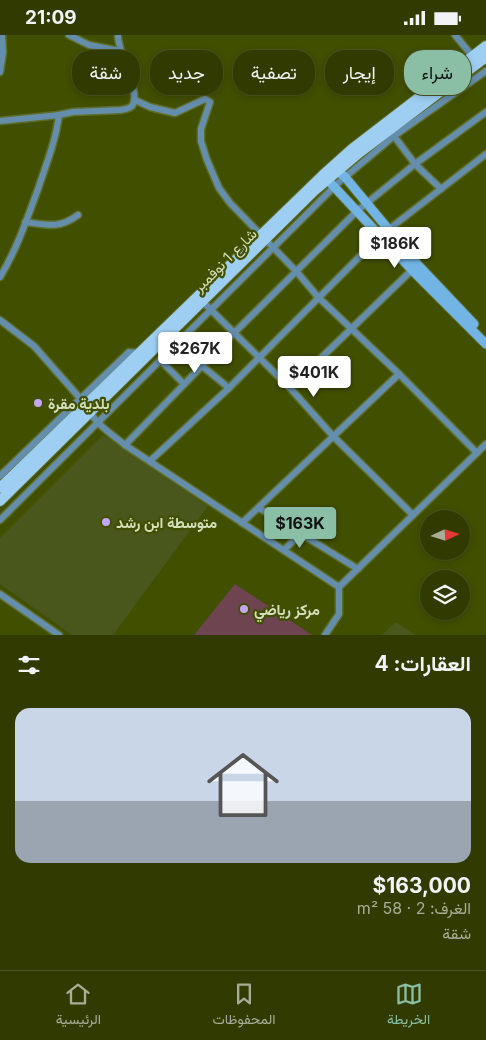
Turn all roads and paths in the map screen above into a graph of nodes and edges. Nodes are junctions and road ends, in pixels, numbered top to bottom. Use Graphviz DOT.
graph roads {
  1 [pos="2,35"];
  2 [pos="68,35"];
  3 [pos="118,35"];
  4 [pos="455,35"];
  5 [pos="486,46"];
  6 [pos="115,50"];
  7 [pos="120,50"];
  8 [pos="479,58"];
  9 [pos="0,72"];
  10 [pos="485,74"];
  11 [pos="134,95"];
  12 [pos="135,100"];
  13 [pos="486,112"];
  14 [pos="59,115"];
  15 [pos="0,121"];
  16 [pos="394,136"];
  17 [pos="486,154"];
  18 [pos="415,164"];
  19 [pos="338,172"];
  20 [pos="328,181"];
  21 [pos="442,189"];
  22 [pos="366,204"];
  23 [pos="357,211"];
  24 [pos="78,215"];
  25 [pos="25,222"];
  26 [pos="388,230"];
  27 [pos="380,236"];
  28 [pos="266,240"];
  29 [pos="415,267"];
  30 [pos="296,271"];
  31 [pos="0,277"];
  32 [pos="318,297"];
  33 [pos="203,303"];
  34 [pos="0,320"];
  35 [pos="351,329"];
  36 [pos="234,333"];
  37 [pos="486,337"];
  38 [pos="178,342"];
  39 [pos="486,345"];
  40 [pos="259,357"];
  41 [pos="160,360"];
  42 [pos="202,366"];
  43 [pos="399,374"];
  44 [pos="184,384"];
  45 [pos="290,388"];
  46 [pos="229,389"];
  47 [pos="86,406"];
  48 [pos="98,423"];
  49 [pos="334,436"];
  50 [pos="486,443"];
  51 [pos="125,445"];
  52 [pos="476,453"];
  53 [pos="150,461"];
  54 [pos="0,476"];
  55 [pos="0,487"];
  56 [pos="0,501"];
  57 [pos="259,508"];
  58 [pos="413,515"];
  59 [pos="0,520"];
  60 [pos="242,523"];
  61 [pos="301,533"];
  62 [pos="284,550"];
  63 [pos="358,569"];
  64 [pos="340,587"];
  65 [pos="0,594"];
  66 [pos="59,635"];
  67 [pos="325,635"];
  1 -- 9 [label="street"];
  2 -- 6 [label="street"];
  3 -- 7 [label="street"];
  4 -- 8 [label="street"];
  5 -- 8 [label="main road, شارع 1 نوفمبر"];
  8 -- 10 [label="street"];
  8 -- 19 [label="main road, شارع 1 نوفمبر"];
  10 -- 16 [label="street"];
  11 -- 12 [label="street"];
  12 -- 14 [label="street"];
  12 -- 28 [label="street"];
  13 -- 18 [label="street"];
  14 -- 15 [label="street"];
  14 -- 25 [label="street"];
  16 -- 18 [label="street"];
  16 -- 19 [label="street"];
  17 -- 21 [label="street"];
  18 -- 21 [label="street"];
  18 -- 22 [label="street"];
  19 -- 20 [label="main road, شارع 1 نوفمبر"];
  19 -- 20 [label="street"];
  19 -- 22 [label="street"];
  20 -- 23 [label="street"];
  20 -- 28 [label="main road, شارع 1 نوفمبر"];
  20 -- 28 [label="street"];
  21 -- 26 [label="street"];
  22 -- 23 [label="street"];
  22 -- 26 [label="street"];
  23 -- 27 [label="street"];
  23 -- 30 [label="street"];
  24 -- 25 [label="street"];
  25 -- 31 [label="street"];
  26 -- 27 [label="street"];
  26 -- 29 [label="street"];
  27 -- 29 [label="street"];
  27 -- 32 [label="street"];
  28 -- 30 [label="street"];
  28 -- 33 [label="main road, شارع 1 نوفمبر"];
  28 -- 33 [label="street"];
  29 -- 35 [label="street"];
  29 -- 37 [label="street"];
  29 -- 39 [label="street"];
  30 -- 32 [label="street"];
  30 -- 36 [label="street"];
  32 -- 35 [label="street"];
  32 -- 40 [label="street"];
  33 -- 36 [label="street"];
  33 -- 38 [label="street"];
  33 -- 47 [label="main road, شارع 1 نوفمبر"];
  33 -- 47 [label="main road, شارع 1 نوفمبر"];
  34 -- 47 [label="street"];
  35 -- 43 [label="street"];
  35 -- 45 [label="street"];
  36 -- 40 [label="street"];
  36 -- 42 [label="street"];
  38 -- 41 [label="street"];
  38 -- 42 [label="street"];
  40 -- 45 [label="street"];
  40 -- 46 [label="street"];
  41 -- 44 [label="street"];
  41 -- 48 [label="street"];
  42 -- 44 [label="street"];
  42 -- 46 [label="street"];
  43 -- 49 [label="street"];
  43 -- 52 [label="street"];
  44 -- 51 [label="street"];
  45 -- 49 [label="street"];
  46 -- 53 [label="street"];
  47 -- 48 [label="street"];
  47 -- 54 [label="street"];
  47 -- 55 [label="main road, شارع 1 نوفمبر"];
  47 -- 56 [label="main road, شارع 1 نوفمبر"];
  48 -- 51 [label="street"];
  48 -- 59 [label="street"];
  49 -- 57 [label="street"];
  49 -- 58 [label="street"];
  50 -- 52 [label="street"];
  51 -- 53 [label="street"];
  52 -- 58 [label="street"];
  53 -- 60 [label="street"];
  57 -- 60 [label="street"];
  57 -- 61 [label="street"];
  58 -- 63 [label="street"];
  60 -- 62 [label="street"];
  61 -- 62 [label="street"];
  61 -- 63 [label="street"];
  62 -- 64 [label="street"];
  63 -- 64 [label="street"];
  64 -- 67 [label="street"];
  65 -- 66 [label="street"];
}
